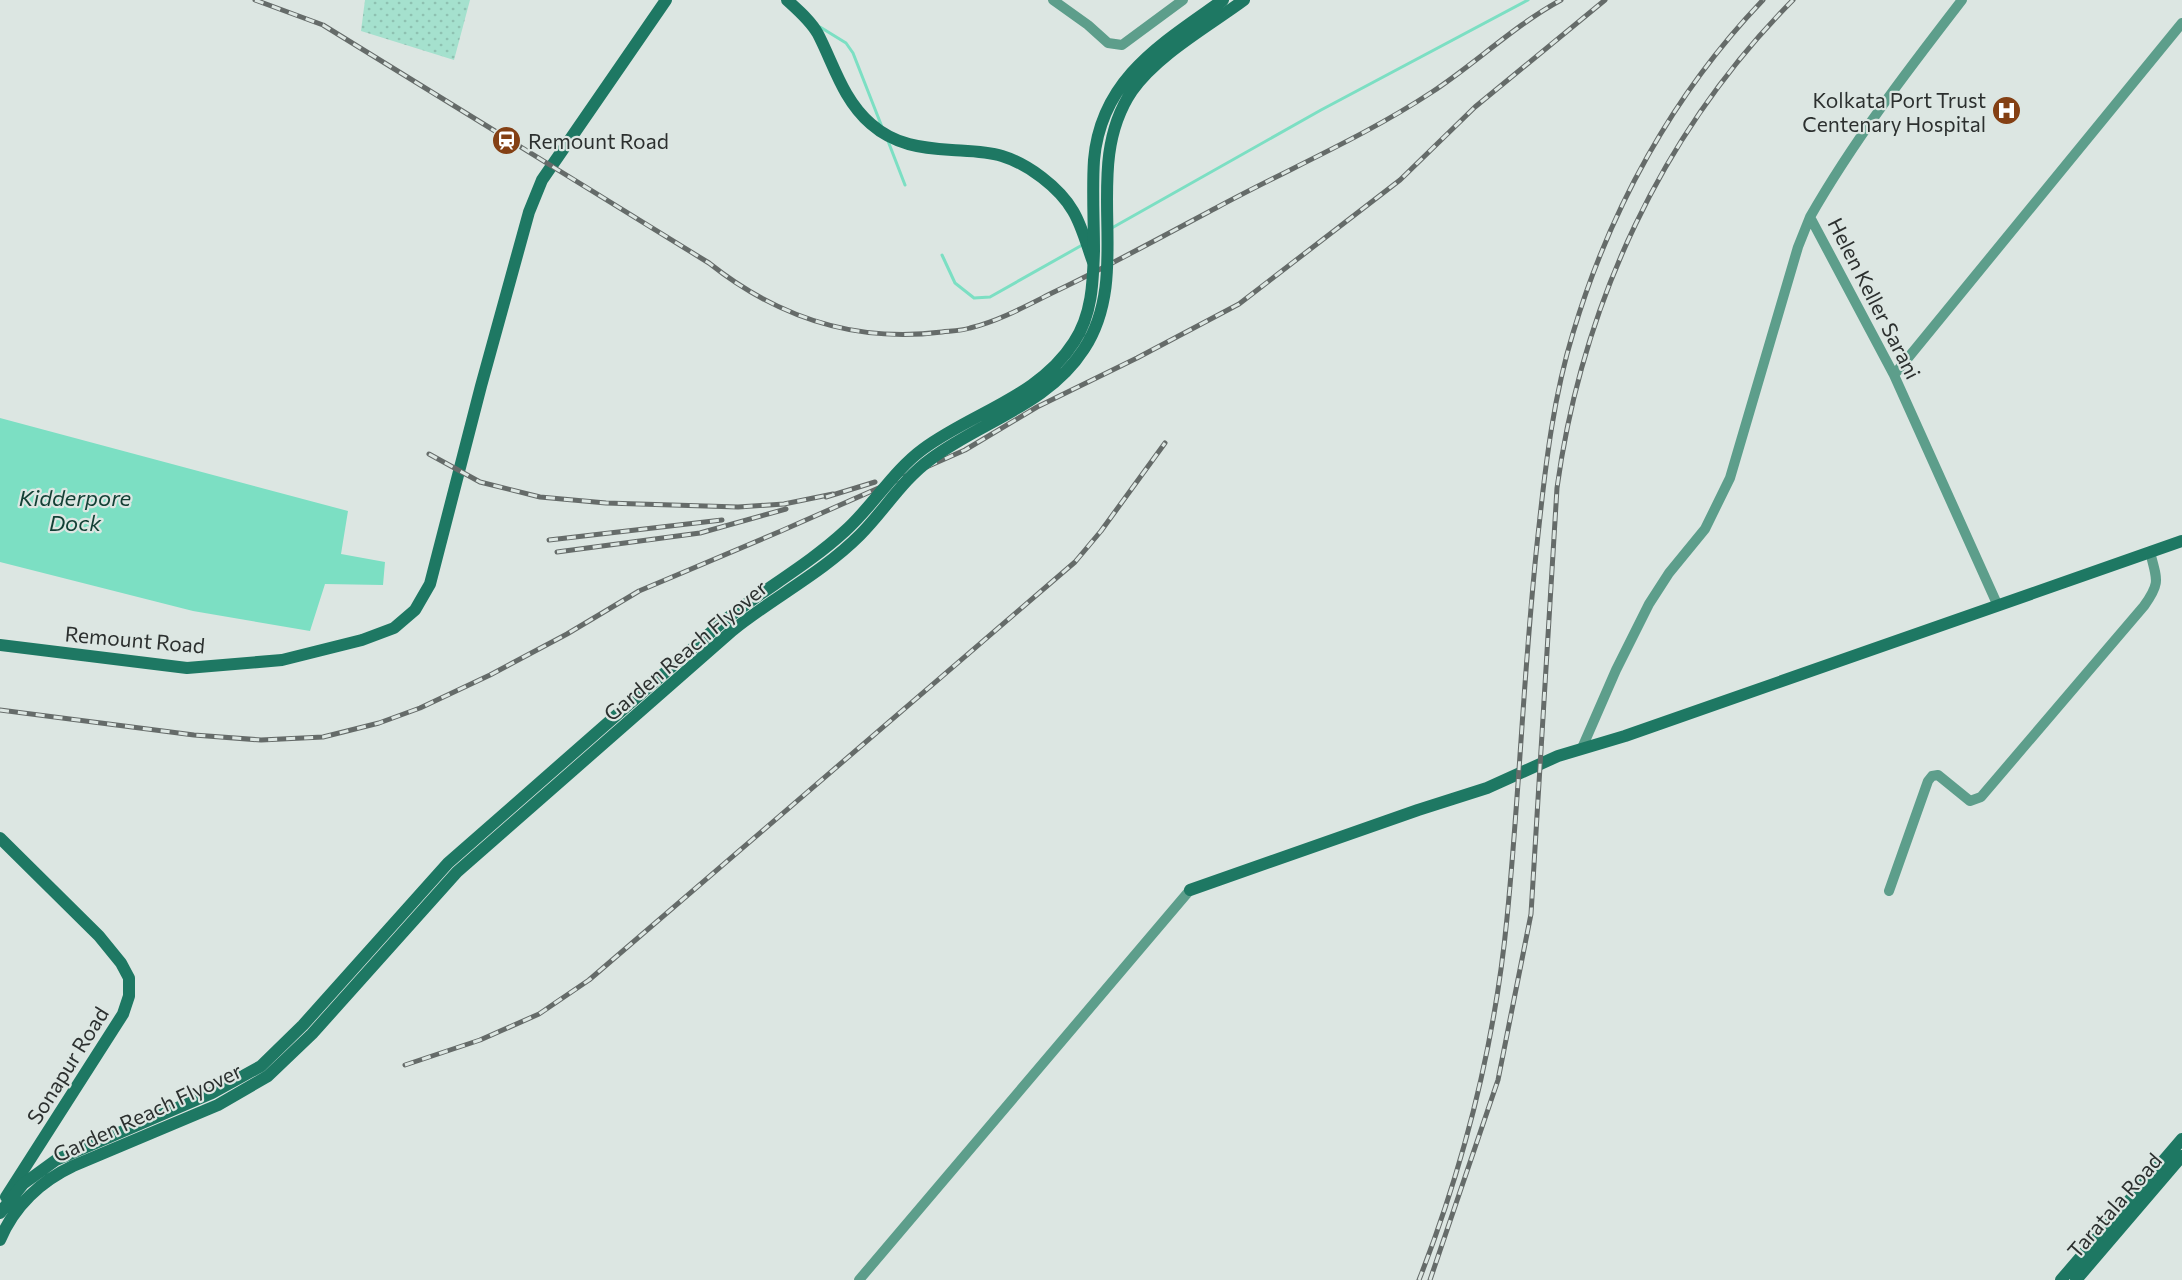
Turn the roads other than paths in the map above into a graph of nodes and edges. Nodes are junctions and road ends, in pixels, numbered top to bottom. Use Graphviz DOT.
graph roads {
  1 [pos="666,0"];
  2 [pos="787,0"];
  3 [pos="1053,0"];
  4 [pos="1183,0"];
  5 [pos="1223,0"];
  6 [pos="1244,0"];
  7 [pos="1962,0"];
  8 [pos="2182,23"];
  9 [pos="1810,217"];
  10 [pos="1094,263"];
  11 [pos="1894,375"];
  12 [pos="2182,541"];
  13 [pos="2150,552"];
  14 [pos="1998,606"];
  15 [pos="0,645"];
  16 [pos="1582,748"];
  17 [pos="0,838"];
  18 [pos="1190,890"];
  19 [pos="1889,891"];
  20 [pos="2182,1139"];
  21 [pos="2182,1156"];
  22 [pos="0,1207"];
  23 [pos="0,1213"];
  24 [pos="0,1240"];
  25 [pos="860,1280"];
  26 [pos="2061,1280"];
  27 [pos="2076,1280"];
  1 -- 15 [label="main road, Remount Road"];
  2 -- 10 [label="main road"];
  3 -- 4 [label="street"];
  5 -- 10 [label="main road, Garden Reach Flyover, bridge"];
  6 -- 24 [label="main road, Garden Reach Flyover, bridge"];
  7 -- 9 [label="street, Helen Keller Sarani"];
  8 -- 11 [label="street"];
  9 -- 11 [label="street, Helen Keller Sarani"];
  9 -- 16 [label="street"];
  10 -- 23 [label="main road, Garden Reach Flyover, bridge"];
  11 -- 14 [label="street, Helen Keller Sarani"];
  12 -- 13 [label="main road"];
  13 -- 14 [label="main road"];
  13 -- 19 [label="street"];
  14 -- 16 [label="main road"];
  16 -- 18 [label="main road"];
  17 -- 22 [label="main road, Sonapur Road"];
  18 -- 25 [label="street"];
  20 -- 26 [label="main road"];
  21 -- 27 [label="main road, Taratala Road"];
}
